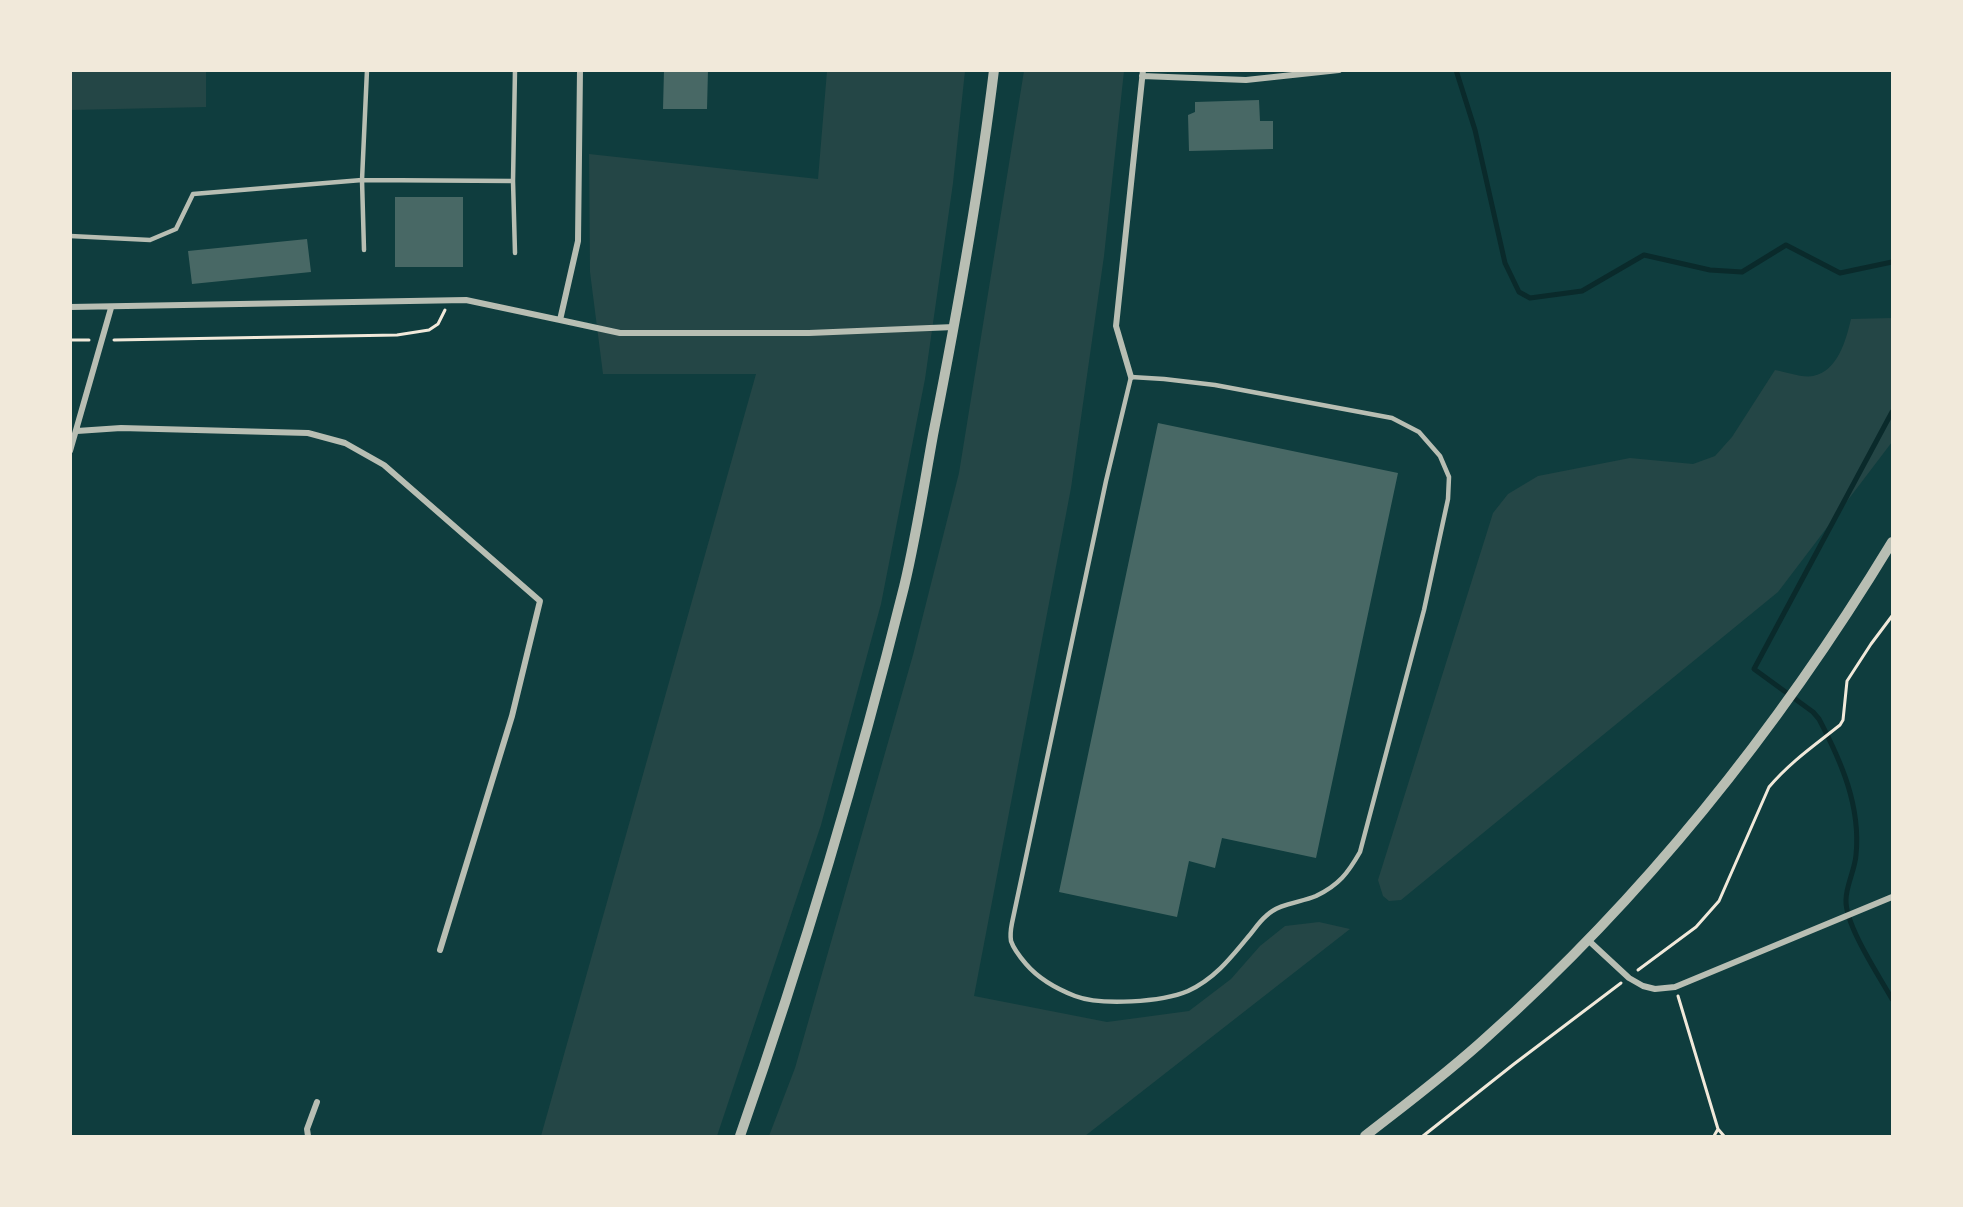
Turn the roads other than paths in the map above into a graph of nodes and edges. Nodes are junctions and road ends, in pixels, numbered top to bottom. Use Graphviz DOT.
graph roads {
  1 [pos="367,70"];
  2 [pos="515,70"];
  3 [pos="580,70"];
  4 [pos="994,70"];
  5 [pos="1339,70"];
  6 [pos="1142,74"];
  7 [pos="362,180"];
  8 [pos="513,181"];
  9 [pos="70,236"];
  10 [pos="364,250"];
  11 [pos="515,253"];
  12 [pos="70,308"];
  13 [pos="111,308"];
  14 [pos="560,320"];
  15 [pos="955,327"];
  16 [pos="1131,377"];
  17 [pos="76,431"];
  18 [pos="70,451"];
  19 [pos="1893,542"];
  20 [pos="1893,897"];
  21 [pos="1588,940"];
  22 [pos="440,950"];
  23 [pos="316,1102"];
  24 [pos="308,1137"];
  25 [pos="740,1137"];
  26 [pos="1365,1137"];
  1 -- 7 [label="lane"];
  2 -- 8 [label="lane"];
  3 -- 14 [label="street"];
  4 -- 15 [label="street"];
  5 -- 6 [label="street"];
  6 -- 16 [label="street"];
  7 -- 8 [label="lane"];
  7 -- 9 [label="lane"];
  7 -- 10 [label="lane"];
  8 -- 11 [label="lane"];
  12 -- 13 [label="street"];
  13 -- 14 [label="street"];
  13 -- 17 [label="street"];
  14 -- 15 [label="street"];
  15 -- 25 [label="street"];
  16 -- 16 [label="lane"];
  17 -- 18 [label="street"];
  17 -- 22 [label="street"];
  19 -- 21 [label="street"];
  20 -- 21 [label="street"];
  21 -- 26 [label="street"];
  23 -- 24 [label="street"];
}
